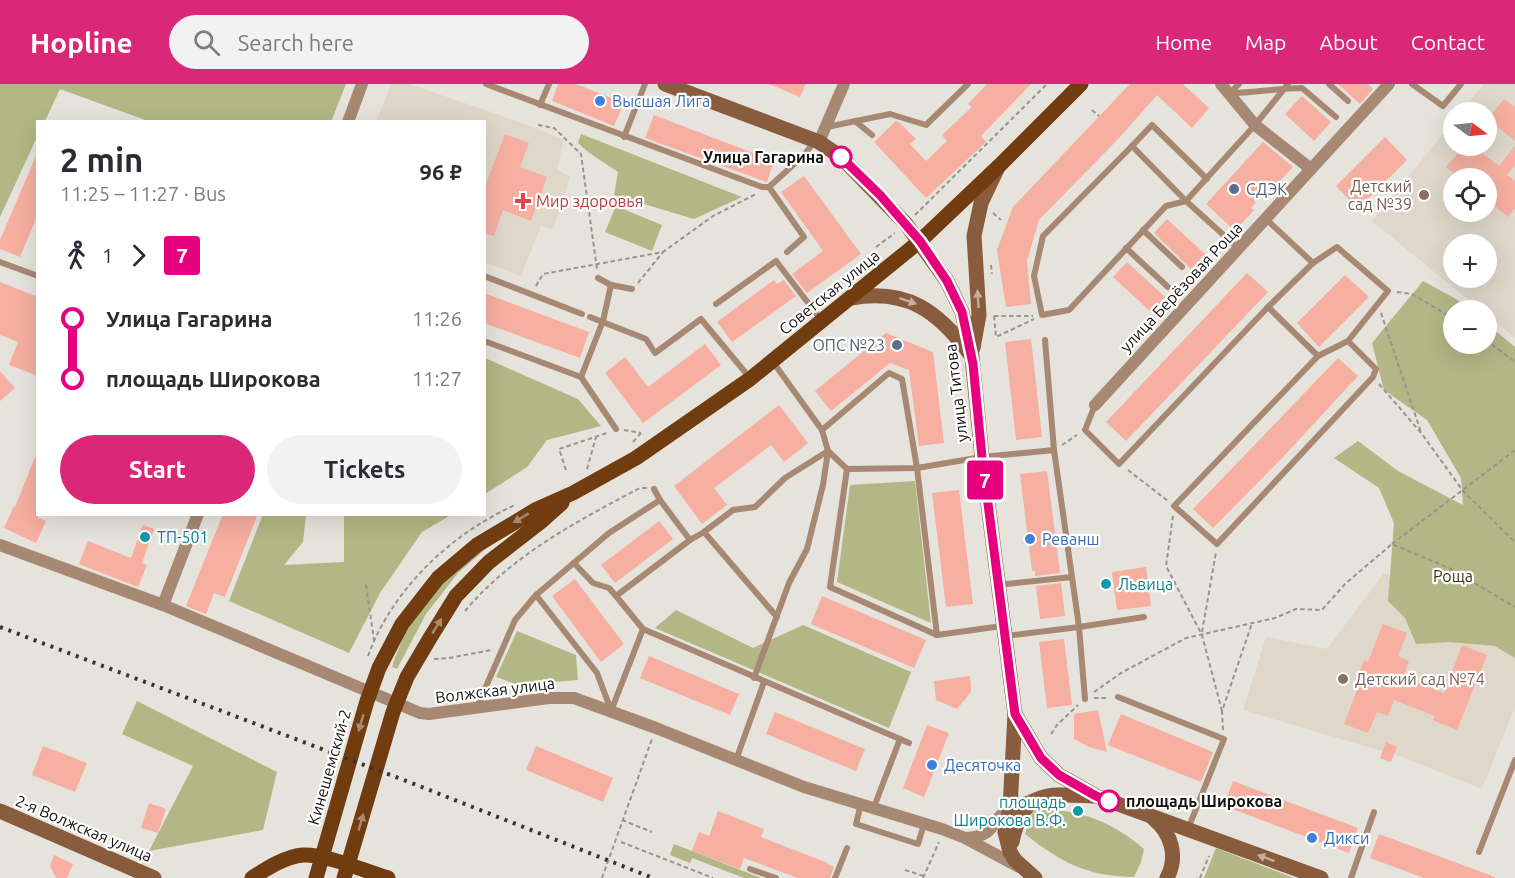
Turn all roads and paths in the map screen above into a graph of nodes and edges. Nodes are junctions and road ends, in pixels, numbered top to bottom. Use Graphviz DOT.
graph roads {
  1 [pos="362,84"];
  2 [pos="486,84"];
  3 [pos="549,84"];
  4 [pos="645,84"];
  5 [pos="665,84"];
  6 [pos="844,84"];
  7 [pos="968,84"];
  8 [pos="1047,84"];
  9 [pos="1081,84"];
  10 [pos="1329,84"];
  11 [pos="1412,84"];
  12 [pos="1461,84"];
  13 [pos="1286,86"];
  14 [pos="1384,86"];
  15 [pos="1230,87"];
  16 [pos="1348,101"];
  17 [pos="540,105"];
  18 [pos="1092,110"];
  19 [pos="1099,116"];
  20 [pos="1336,117"];
  21 [pos="349,120"];
  22 [pos="855,121"];
  23 [pos="538,125"];
  24 [pos="1255,125"];
  25 [pos="826,127"];
  26 [pos="872,135"];
  27 [pos="624,137"];
  28 [pos="817,141"];
  29 [pos="1132,146"];
  30 [pos="998,167"];
  31 [pos="1311,169"];
  32 [pos="1207,179"];
  33 [pos="769,187"];
  34 [pos="1186,201"];
  35 [pos="1266,219"];
  36 [pos="906,224"];
  37 [pos="1143,230"];
  38 [pos="920,241"];
  39 [pos="876,247"];
  40 [pos="1126,248"];
  41 [pos="1239,249"];
  42 [pos="663,252"];
  43 [pos="787,252"];
  44 [pos="0,262"];
  45 [pos="596,263"];
  46 [pos="1313,263"];
  47 [pos="1182,267"];
  48 [pos="36,275"];
  49 [pos="486,277"];
  50 [pos="598,278"];
  51 [pos="610,285"];
  52 [pos="1167,287"];
  53 [pos="632,289"];
  54 [pos="1388,291"];
  55 [pos="532,294"];
  56 [pos="851,298"];
  57 [pos="716,304"];
  58 [pos="1378,304"];
  59 [pos="1268,307"];
  60 [pos="1443,312"];
  61 [pos="582,314"];
  62 [pos="1042,315"];
  63 [pos="994,316"];
  64 [pos="590,317"];
  65 [pos="603,321"];
  66 [pos="822,321"];
  67 [pos="996,337"];
  68 [pos="1045,340"];
  69 [pos="1348,341"];
  70 [pos="486,342"];
  71 [pos="1497,348"];
  72 [pos="1318,356"];
  73 [pos="972,357"];
  74 [pos="772,361"];
  75 [pos="1515,362"];
  76 [pos="581,377"];
  77 [pos="1373,377"];
  78 [pos="750,379"];
  79 [pos="1095,405"];
  80 [pos="616,429"];
  81 [pos="822,430"];
  82 [pos="1085,430"];
  83 [pos="642,433"];
  84 [pos="1422,434"];
  85 [pos="596,437"];
  86 [pos="1054,450"];
  87 [pos="1515,450"];
  88 [pos="828,451"];
  89 [pos="982,457"];
  90 [pos="1119,464"];
  91 [pos="917,468"];
  92 [pos="847,469"];
  93 [pos="566,470"];
  94 [pos="587,472"];
  95 [pos="654,489"];
  96 [pos="1463,491"];
  97 [pos="573,493"];
  98 [pos="660,500"];
  99 [pos="1174,506"];
  100 [pos="197,516"];
  101 [pos="704,532"];
  102 [pos="690,540"];
  103 [pos="1515,542"];
  104 [pos="1217,543"];
  105 [pos="1392,544"];
  106 [pos="0,545"];
  107 [pos="574,563"];
  108 [pos="1072,577"];
  109 [pos="366,585"];
  110 [pos="998,585"];
  111 [pos="536,595"];
  112 [pos="616,596"];
  113 [pos="163,605"];
  114 [pos="1515,607"];
  115 [pos="462,614"];
  116 [pos="777,617"];
  117 [pos="1144,617"];
  118 [pos="1252,623"];
  119 [pos="1078,627"];
  120 [pos="643,629"];
  121 [pos="1004,631"];
  122 [pos="1202,634"];
  123 [pos="937,635"];
  124 [pos="502,648"];
  125 [pos="434,651"];
  126 [pos="373,665"];
  127 [pos="754,678"];
  128 [pos="764,682"];
  129 [pos="1118,697"];
  130 [pos="1085,699"];
  131 [pos="477,707"];
  132 [pos="611,711"];
  133 [pos="1222,711"];
  134 [pos="1015,714"];
  135 [pos="656,728"];
  136 [pos="1051,734"];
  137 [pos="900,739"];
  138 [pos="1224,739"];
  139 [pos="909,743"];
  140 [pos="735,760"];
  141 [pos="1515,760"];
  142 [pos="1096,796"];
  143 [pos="1035,799"];
  144 [pos="861,804"];
  145 [pos="874,807"];
  146 [pos="1010,808"];
  147 [pos="0,811"];
  148 [pos="1374,812"];
  149 [pos="1150,816"];
  150 [pos="622,820"];
  151 [pos="924,823"];
  152 [pos="1188,830"];
  153 [pos="652,832"];
  154 [pos="941,835"];
  155 [pos="965,838"];
  156 [pos="621,842"];
  157 [pos="847,848"];
  158 [pos="1010,852"];
  159 [pos="1479,852"];
  160 [pos="1209,856"];
  161 [pos="750,869"];
  162 [pos="905,870"];
  163 [pos="1030,874"];
  164 [pos="923,877"];
  165 [pos="154,878"];
  166 [pos="252,878"];
  167 [pos="316,878"];
  168 [pos="344,878"];
  169 [pos="388,878"];
  170 [pos="602,878"];
  171 [pos="713,878"];
  172 [pos="776,878"];
  173 [pos="835,878"];
  174 [pos="1167,878"];
  175 [pos="1200,878"];
  176 [pos="1321,878"];
  177 [pos="1351,878"];
  1 -- 21 [label="street"];
  2 -- 17 [label="lane"];
  3 -- 17 [label="lane"];
  4 -- 27 [label="lane"];
  5 -- 28 [label="main road, улица Титова"];
  6 -- 25 [label="street"];
  7 -- 22 [label="lane"];
  8 -- 36 [label="path"];
  9 -- 30 [label="main road, Советская улица"];
  10 -- 16 [label="lane"];
  11 -- 12 [label="lane"];
  13 -- 15 [label="lane"];
  13 -- 20 [label="lane"];
  13 -- 24 [label="lane"];
  14 -- 31 [label="street, улица Берёзовая Роща"];
  15 -- 24 [label="street"];
  17 -- 27 [label="lane"];
  18 -- 19 [label="path"];
  22 -- 25 [label="lane"];
  22 -- 26 [label="lane"];
  23 -- 45 [label="path"];
  24 -- 31 [label="street"];
  24 -- 32 [label="lane"];
  25 -- 28 [label="street"];
  27 -- 33 [label="lane"];
  28 -- 33 [label="lane"];
  28 -- 36 [label="main road, улица Титова"];
  29 -- 32 [label="lane"];
  29 -- 34 [label="lane"];
  29 -- 62 [label="lane"];
  30 -- 38 [label="main road, Советская улица"];
  73 -- 30 [label="main road, one-way"];
  31 -- 35 [label="street, улица Берёзовая Роща"];
  32 -- 34 [label="lane"];
  33 -- 42 [label="path"];
  33 -- 43 [label="lane"];
  34 -- 37 [label="lane"];
  34 -- 41 [label="lane"];
  35 -- 41 [label="street, улица Берёзовая Роща"];
  35 -- 46 [label="lane"];
  36 -- 38 [label="main road, улица Титова"];
  36 -- 39 [label="path"];
  37 -- 40 [label="lane"];
  37 -- 47 [label="lane"];
  38 -- 56 [label="main road, Советская улица"];
  38 -- 73 [label="main road, улица Титова"];
  40 -- 52 [label="lane"];
  40 -- 62 [label="lane"];
  41 -- 79 [label="street, улица Берёзовая Роща"];
  42 -- 45 [label="path"];
  42 -- 53 [label="path"];
  44 -- 48 [label="lane"];
  45 -- 55 [label="path"];
  46 -- 54 [label="lane"];
  46 -- 59 [label="lane"];
  49 -- 55 [label="lane"];
  50 -- 51 [label="lane"];
  51 -- 53 [label="lane"];
  51 -- 65 [label="lane"];
  54 -- 58 [label="lane"];
  54 -- 60 [label="path"];
  55 -- 61 [label="lane"];
  56 -- 66 [label="main road, Советская улица"];
  56 -- 73 [label="main road, one-way"];
  57 -- 66 [label="lane"];
  58 -- 69 [label="lane"];
  58 -- 84 [label="path"];
  59 -- 72 [label="lane"];
  59 -- 90 [label="lane"];
  62 -- 63 [label="path"];
  62 -- 67 [label="path"];
  64 -- 65 [label="lane"];
  65 -- 76 [label="lane"];
  65 -- 78 [label="lane"];
  66 -- 74 [label="main road, Советская улица"];
  68 -- 86 [label="lane"];
  69 -- 72 [label="lane"];
  69 -- 77 [label="lane"];
  70 -- 76 [label="lane"];
  71 -- 75 [label="path"];
  72 -- 99 [label="lane"];
  73 -- 89 [label="main road, улица Титова"];
  74 -- 78 [label="main road, Советская улица"];
  74 -- 81 [label="lane"];
  76 -- 80 [label="lane"];
  77 -- 84 [label="path"];
  77 -- 104 [label="lane"];
  78 -- 97 [label="main road, Советская улица"];
  79 -- 82 [label="lane"];
  80 -- 83 [label="path"];
  80 -- 85 [label="path"];
  81 -- 88 [label="lane"];
  81 -- 91 [label="lane"];
  82 -- 86 [label="path"];
  82 -- 90 [label="lane"];
  84 -- 96 [label="path"];
  85 -- 93 [label="path"];
  85 -- 94 [label="path"];
  86 -- 89 [label="lane"];
  86 -- 108 [label="lane"];
  87 -- 96 [label="path"];
  88 -- 92 [label="lane"];
  88 -- 101 [label="lane"];
  88 -- 116 [label="lane"];
  89 -- 91 [label="lane"];
  89 -- 110 [label="main road, улица Титова"];
  90 -- 99 [label="path"];
  91 -- 92 [label="lane"];
  91 -- 123 [label="lane"];
  92 -- 123 [label="lane"];
  95 -- 98 [label="lane"];
  95 -- 115 [label="path"];
  96 -- 103 [label="path"];
  96 -- 105 [label="path"];
  97 -- 126 [label="main road, Кинешемский-2, one-way"];
  168 -- 97 [label="main road, one-way"];
  98 -- 102 [label="lane"];
  98 -- 107 [label="lane"];
  99 -- 104 [label="lane"];
  99 -- 122 [label="path"];
  100 -- 113 [label="street"];
  101 -- 102 [label="lane"];
  101 -- 116 [label="lane"];
  102 -- 112 [label="lane"];
  104 -- 122 [label="path"];
  105 -- 114 [label="path"];
  105 -- 118 [label="path"];
  106 -- 113 [label="street, Волжская улица"];
  107 -- 111 [label="lane"];
  107 -- 112 [label="lane"];
  108 -- 110 [label="lane"];
  108 -- 119 [label="lane"];
  109 -- 126 [label="path"];
  110 -- 121 [label="main road, улица Титова"];
  111 -- 124 [label="lane"];
  111 -- 132 [label="lane"];
  112 -- 120 [label="lane"];
  113 -- 131 [label="street, Волжская улица"];
  116 -- 127 [label="lane"];
  117 -- 119 [label="lane"];
  118 -- 122 [label="path"];
  118 -- 133 [label="path"];
  119 -- 121 [label="lane"];
  119 -- 130 [label="lane"];
  120 -- 127 [label="lane"];
  120 -- 132 [label="lane"];
  121 -- 123 [label="lane"];
  121 -- 134 [label="main road, улица Титова"];
  122 -- 130 [label="path"];
  122 -- 133 [label="path"];
  124 -- 125 [label="path"];
  124 -- 131 [label="lane"];
  126 -- 167 [label="main road, Кинешемский-2, one-way"];
  127 -- 128 [label="lane"];
  128 -- 137 [label="lane"];
  128 -- 140 [label="lane"];
  129 -- 130 [label="path"];
  129 -- 138 [label="lane"];
  130 -- 136 [label="path"];
  131 -- 132 [label="street, Волжская улица"];
  132 -- 135 [label="street, Волжская улица"];
  133 -- 138 [label="path"];
  134 -- 142 [label="main road"];
  134 -- 146 [label="main road"];
  135 -- 140 [label="street, Волжская улица"];
  135 -- 150 [label="path"];
  137 -- 139 [label="lane"];
  137 -- 145 [label="lane"];
  138 -- 152 [label="lane"];
  140 -- 144 [label="street, Волжская улица"];
  141 -- 159 [label="lane"];
  142 -- 143 [label="main road"];
  142 -- 149 [label="main road"];
  143 -- 146 [label="street"];
  143 -- 158 [label="main road"];
  144 -- 145 [label="street, Волжская улица"];
  144 -- 151 [label="lane"];
  145 -- 151 [label="street, Волжская улица"];
  146 -- 155 [label="street"];
  146 -- 158 [label="main road"];
  147 -- 165 [label="main road, 2-я Волжская улица"];
  148 -- 177 [label="lane"];
  149 -- 152 [label="main road"];
  149 -- 174 [label="main road"];
  150 -- 153 [label="path"];
  150 -- 170 [label="path"];
  151 -- 155 [label="street, Волжская улица"];
  176 -- 152 [label="main road, one-way"];
  154 -- 164 [label="path"];
  155 -- 163 [label="street, Волжская улица"];
  156 -- 171 [label="path"];
  157 -- 173 [label="lane"];
  158 -- 163 [label="main road"];
  160 -- 175 [label="path"];
  161 -- 172 [label="lane"];
  162 -- 164 [label="path"];
  166 -- 169 [label="main road"];
}
